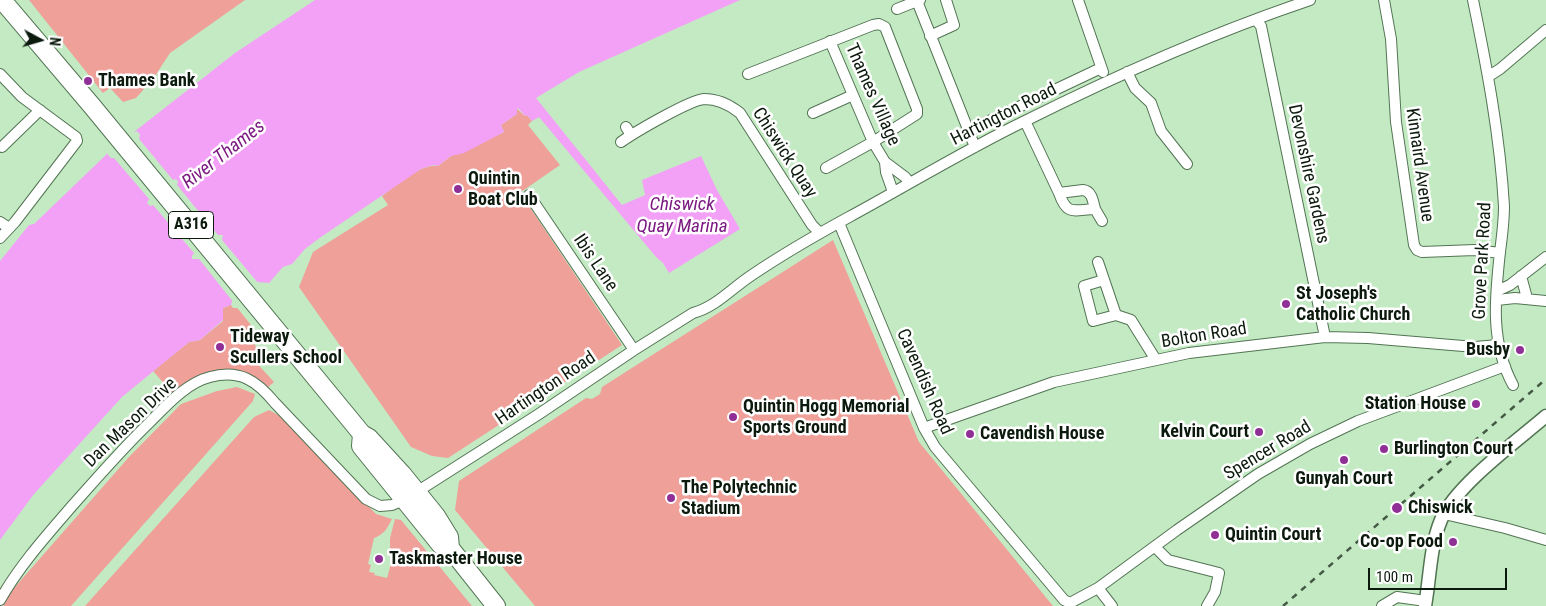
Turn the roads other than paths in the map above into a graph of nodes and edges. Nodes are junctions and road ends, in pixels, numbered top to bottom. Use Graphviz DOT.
graph roads {
  1 [pos="2,0"];
  2 [pos="946,0"];
  3 [pos="1078,0"];
  4 [pos="1310,0"];
  5 [pos="1384,0"];
  6 [pos="1473,0"];
  7 [pos="919,1"];
  8 [pos="897,9"];
  9 [pos="1256,20"];
  10 [pos="1546,30"];
  11 [pos="930,36"];
  12 [pos="830,41"];
  13 [pos="1101,68"];
  14 [pos="1127,72"];
  15 [pos="0,74"];
  16 [pos="748,74"];
  17 [pos="1489,76"];
  18 [pos="1107,82"];
  19 [pos="853,95"];
  20 [pos="40,110"];
  21 [pos="813,113"];
  22 [pos="1025,121"];
  23 [pos="968,131"];
  24 [pos="621,142"];
  25 [pos="873,142"];
  26 [pos="2,147"];
  27 [pos="975,147"];
  28 [pos="885,162"];
  29 [pos="1187,164"];
  30 [pos="826,168"];
  31 [pos="910,183"];
  32 [pos="894,192"];
  33 [pos="1059,193"];
  34 [pos="529,195"];
  35 [pos="1095,209"];
  36 [pos="1102,221"];
  37 [pos="0,222"];
  38 [pos="839,223"];
  39 [pos="9,228"];
  40 [pos="820,233"];
  41 [pos="0,238"];
  42 [pos="1500,254"];
  43 [pos="1546,257"];
  44 [pos="1098,262"];
  45 [pos="1522,276"];
  46 [pos="1104,280"];
  47 [pos="1497,296"];
  48 [pos="1527,298"];
  49 [pos="1546,300"];
  50 [pos="1116,315"];
  51 [pos="1325,337"];
  52 [pos="1498,345"];
  53 [pos="634,350"];
  54 [pos="1156,360"];
  55 [pos="1505,366"];
  56 [pos="1513,386"];
  57 [pos="1546,416"];
  58 [pos="924,428"];
  59 [pos="410,496"];
  60 [pos="1444,514"];
  61 [pos="1546,540"];
  62 [pos="1155,547"];
  63 [pos="1098,588"];
  64 [pos="0,600"];
  65 [pos="1070,603"];
  66 [pos="1425,604"];
  67 [pos="496,606"];
  68 [pos="1112,606"];
  69 [pos="1207,606"];
  70 [pos="1382,606"];
  1 -- 59 [label="highway, A316"];
  2 -- 11 [label="street"];
  3 -- 13 [label="street"];
  4 -- 9 [label="street, Hartington Road"];
  5 -- 42 [label="street, Kinnaird Avenue"];
  6 -- 17 [label="street, Grove Park Road"];
  7 -- 8 [label="street"];
  7 -- 11 [label="street"];
  9 -- 14 [label="street, Hartington Road"];
  9 -- 51 [label="street, Devonshire Gardens"];
  10 -- 17 [label="street"];
  11 -- 23 [label="street"];
  12 -- 16 [label="street, Thames Village"];
  12 -- 19 [label="street, Thames Village"];
  12 -- 25 [label="street, Thames Village"];
  13 -- 18 [label="street"];
  13 -- 23 [label="street"];
  14 -- 18 [label="street, Hartington Road"];
  14 -- 29 [label="street"];
  15 -- 20 [label="street"];
  17 -- 42 [label="street, Grove Park Road"];
  18 -- 22 [label="street, Hartington Road"];
  19 -- 21 [label="street"];
  19 -- 25 [label="street, Thames Village"];
  20 -- 26 [label="street"];
  20 -- 39 [label="street"];
  22 -- 27 [label="street, Hartington Road"];
  22 -- 33 [label="street"];
  23 -- 27 [label="street"];
  24 -- 40 [label="street, Chiswick Quay"];
  25 -- 28 [label="street, Thames Village"];
  25 -- 30 [label="street"];
  27 -- 31 [label="street, Hartington Road"];
  28 -- 31 [label="street, Thames Village"];
  28 -- 32 [label="street, Thames Village"];
  31 -- 32 [label="street, Hartington Road"];
  32 -- 38 [label="street, Hartington Road"];
  33 -- 35 [label="street"];
  33 -- 35 [label="street"];
  34 -- 53 [label="street, Ibis Lane"];
  35 -- 36 [label="street"];
  37 -- 39 [label="street"];
  38 -- 40 [label="street, Hartington Road"];
  38 -- 58 [label="street, Cavendish Road"];
  39 -- 41 [label="street"];
  40 -- 53 [label="street, Hartington Road"];
  42 -- 47 [label="street, Grove Park Road"];
  43 -- 45 [label="street"];
  44 -- 46 [label="street"];
  45 -- 47 [label="street"];
  45 -- 48 [label="street"];
  46 -- 50 [label="street"];
  46 -- 50 [label="street"];
  47 -- 48 [label="street"];
  47 -- 52 [label="street, Grove Park Road"];
  48 -- 49 [label="street"];
  50 -- 54 [label="street"];
  51 -- 52 [label="street, Bolton Road"];
  51 -- 54 [label="street, Bolton Road"];
  52 -- 55 [label="street, Grove Park Road"];
  53 -- 59 [label="street, Hartington Road"];
  54 -- 58 [label="street, Bolton Road"];
  55 -- 56 [label="street, Grove Park Road"];
  55 -- 62 [label="street, Spencer Road"];
  57 -- 60 [label="street"];
  58 -- 65 [label="street, Cavendish Road"];
  59 -- 64 [label="street, Dan Mason Drive"];
  59 -- 67 [label="highway, A316"];
  60 -- 61 [label="street"];
  60 -- 66 [label="street"];
  62 -- 63 [label="street, Spencer Road"];
  62 -- 69 [label="street"];
  63 -- 65 [label="street, Spencer Road"];
  63 -- 68 [label="street"];
  66 -- 70 [label="street"];
}
